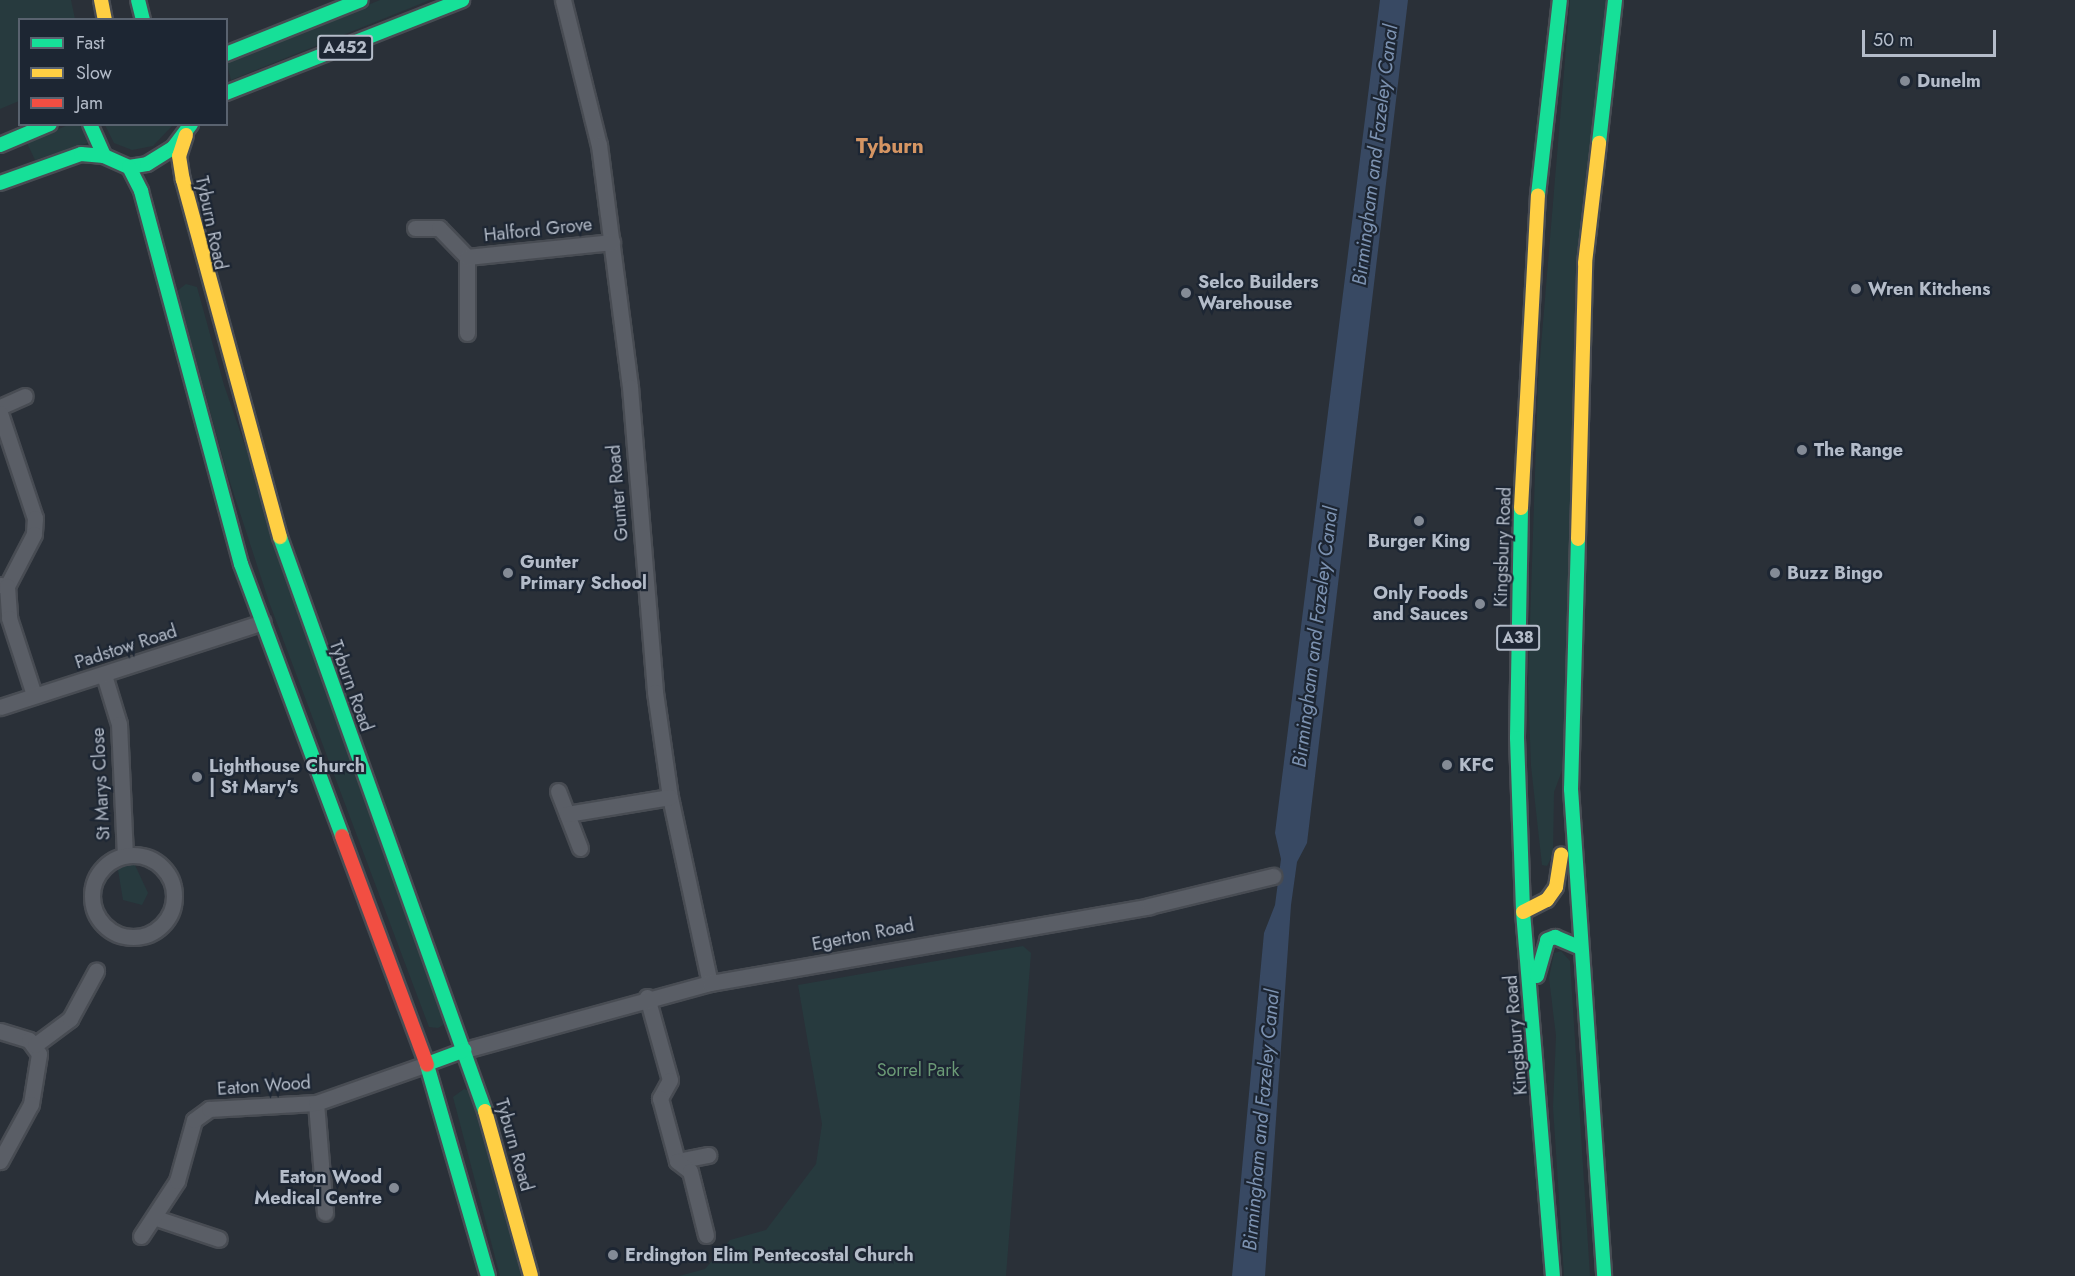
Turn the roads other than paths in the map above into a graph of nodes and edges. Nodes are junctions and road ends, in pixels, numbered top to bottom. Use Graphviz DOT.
graph roads {
  1 [pos="101,0"];
  2 [pos="138,0"];
  3 [pos="361,0"];
  4 [pos="462,0"];
  5 [pos="563,0"];
  6 [pos="1560,0"];
  7 [pos="1615,0"];
  8 [pos="105,18"];
  9 [pos="142,18"];
  10 [pos="228,53"];
  11 [pos="228,92"];
  12 [pos="45,126"];
  13 [pos="91,126"];
  14 [pos="189,130"];
  15 [pos="0,145"];
  16 [pos="104,156"];
  17 [pos="129,167"];
  18 [pos="0,183"];
  19 [pos="414,228"];
  20 [pos="612,242"];
  21 [pos="467,257"];
  22 [pos="467,333"];
  23 [pos="25,396"];
  24 [pos="0,407"];
  25 [pos="0,413"];
  26 [pos="4,585"];
  27 [pos="263,622"];
  28 [pos="104,675"];
  29 [pos="34,695"];
  30 [pos="0,707"];
  31 [pos="1571,789"];
  32 [pos="558,791"];
  33 [pos="670,797"];
  34 [pos="567,814"];
  35 [pos="580,848"];
  36 [pos="125,856"];
  37 [pos="1273,876"];
  38 [pos="1523,912"];
  39 [pos="1578,947"];
  40 [pos="96,971"];
  41 [pos="710,983"];
  42 [pos="647,997"];
  43 [pos="1532,1008"];
  44 [pos="0,1031"];
  45 [pos="34,1045"];
  46 [pos="465,1050"];
  47 [pos="428,1064"];
  48 [pos="316,1103"];
  49 [pos="708,1155"];
  50 [pos="0,1161"];
  51 [pos="677,1161"];
  52 [pos="325,1213"];
  53 [pos="156,1218"];
  54 [pos="706,1235"];
  55 [pos="141,1236"];
  56 [pos="219,1239"];
  57 [pos="488,1276"];
  58 [pos="531,1276"];
  59 [pos="1553,1276"];
  60 [pos="1604,1276"];
  1 -- 8 [label="main road"];
  2 -- 9 [label="main road"];
  3 -- 10 [label="main road, A452"];
  4 -- 11 [label="main road, A452"];
  5 -- 20 [label="street, Gunter Road"];
  6 -- 38 [label="main road, Kingsbury Road / A38"];
  7 -- 31 [label="main road"];
  12 -- 15 [label="main road"];
  13 -- 16 [label="main road"];
  14 -- 17 [label="main road"];
  14 -- 46 [label="main road, Tyburn Road"];
  16 -- 17 [label="main road"];
  16 -- 18 [label="main road"];
  17 -- 27 [label="main road"];
  19 -- 21 [label="street, Halford Grove"];
  20 -- 21 [label="street, Halford Grove"];
  20 -- 33 [label="street, Gunter Road"];
  21 -- 22 [label="street, Halford Grove"];
  23 -- 24 [label="street"];
  25 -- 26 [label="street"];
  26 -- 29 [label="street"];
  27 -- 28 [label="street, Padstow Road"];
  27 -- 47 [label="main road"];
  28 -- 29 [label="street, Padstow Road"];
  28 -- 36 [label="street, St Marys Close"];
  29 -- 30 [label="street, Padstow Road"];
  31 -- 38 [label="main road"];
  31 -- 39 [label="main road"];
  32 -- 34 [label="street"];
  33 -- 34 [label="street"];
  33 -- 41 [label="street, Gunter Road"];
  34 -- 35 [label="street"];
  36 -- 36 [label="street, St Marys Close"];
  37 -- 41 [label="street, Egerton Road"];
  38 -- 43 [label="main road, Kingsbury Road / A38"];
  39 -- 43 [label="main road"];
  39 -- 60 [label="main road"];
  40 -- 45 [label="street"];
  41 -- 42 [label="street, Egerton Road"];
  42 -- 46 [label="street, Egerton Road"];
  42 -- 51 [label="street"];
  43 -- 59 [label="main road, Kingsbury Road / A38"];
  44 -- 45 [label="street"];
  45 -- 50 [label="street"];
  46 -- 47 [label="main road"];
  46 -- 58 [label="main road, Tyburn Road"];
  47 -- 48 [label="street, Eaton Wood"];
  47 -- 57 [label="main road"];
  48 -- 52 [label="street"];
  48 -- 53 [label="street, Eaton Wood"];
  49 -- 51 [label="street"];
  51 -- 54 [label="street"];
  53 -- 55 [label="street, Eaton Wood"];
  53 -- 56 [label="street"];
}
